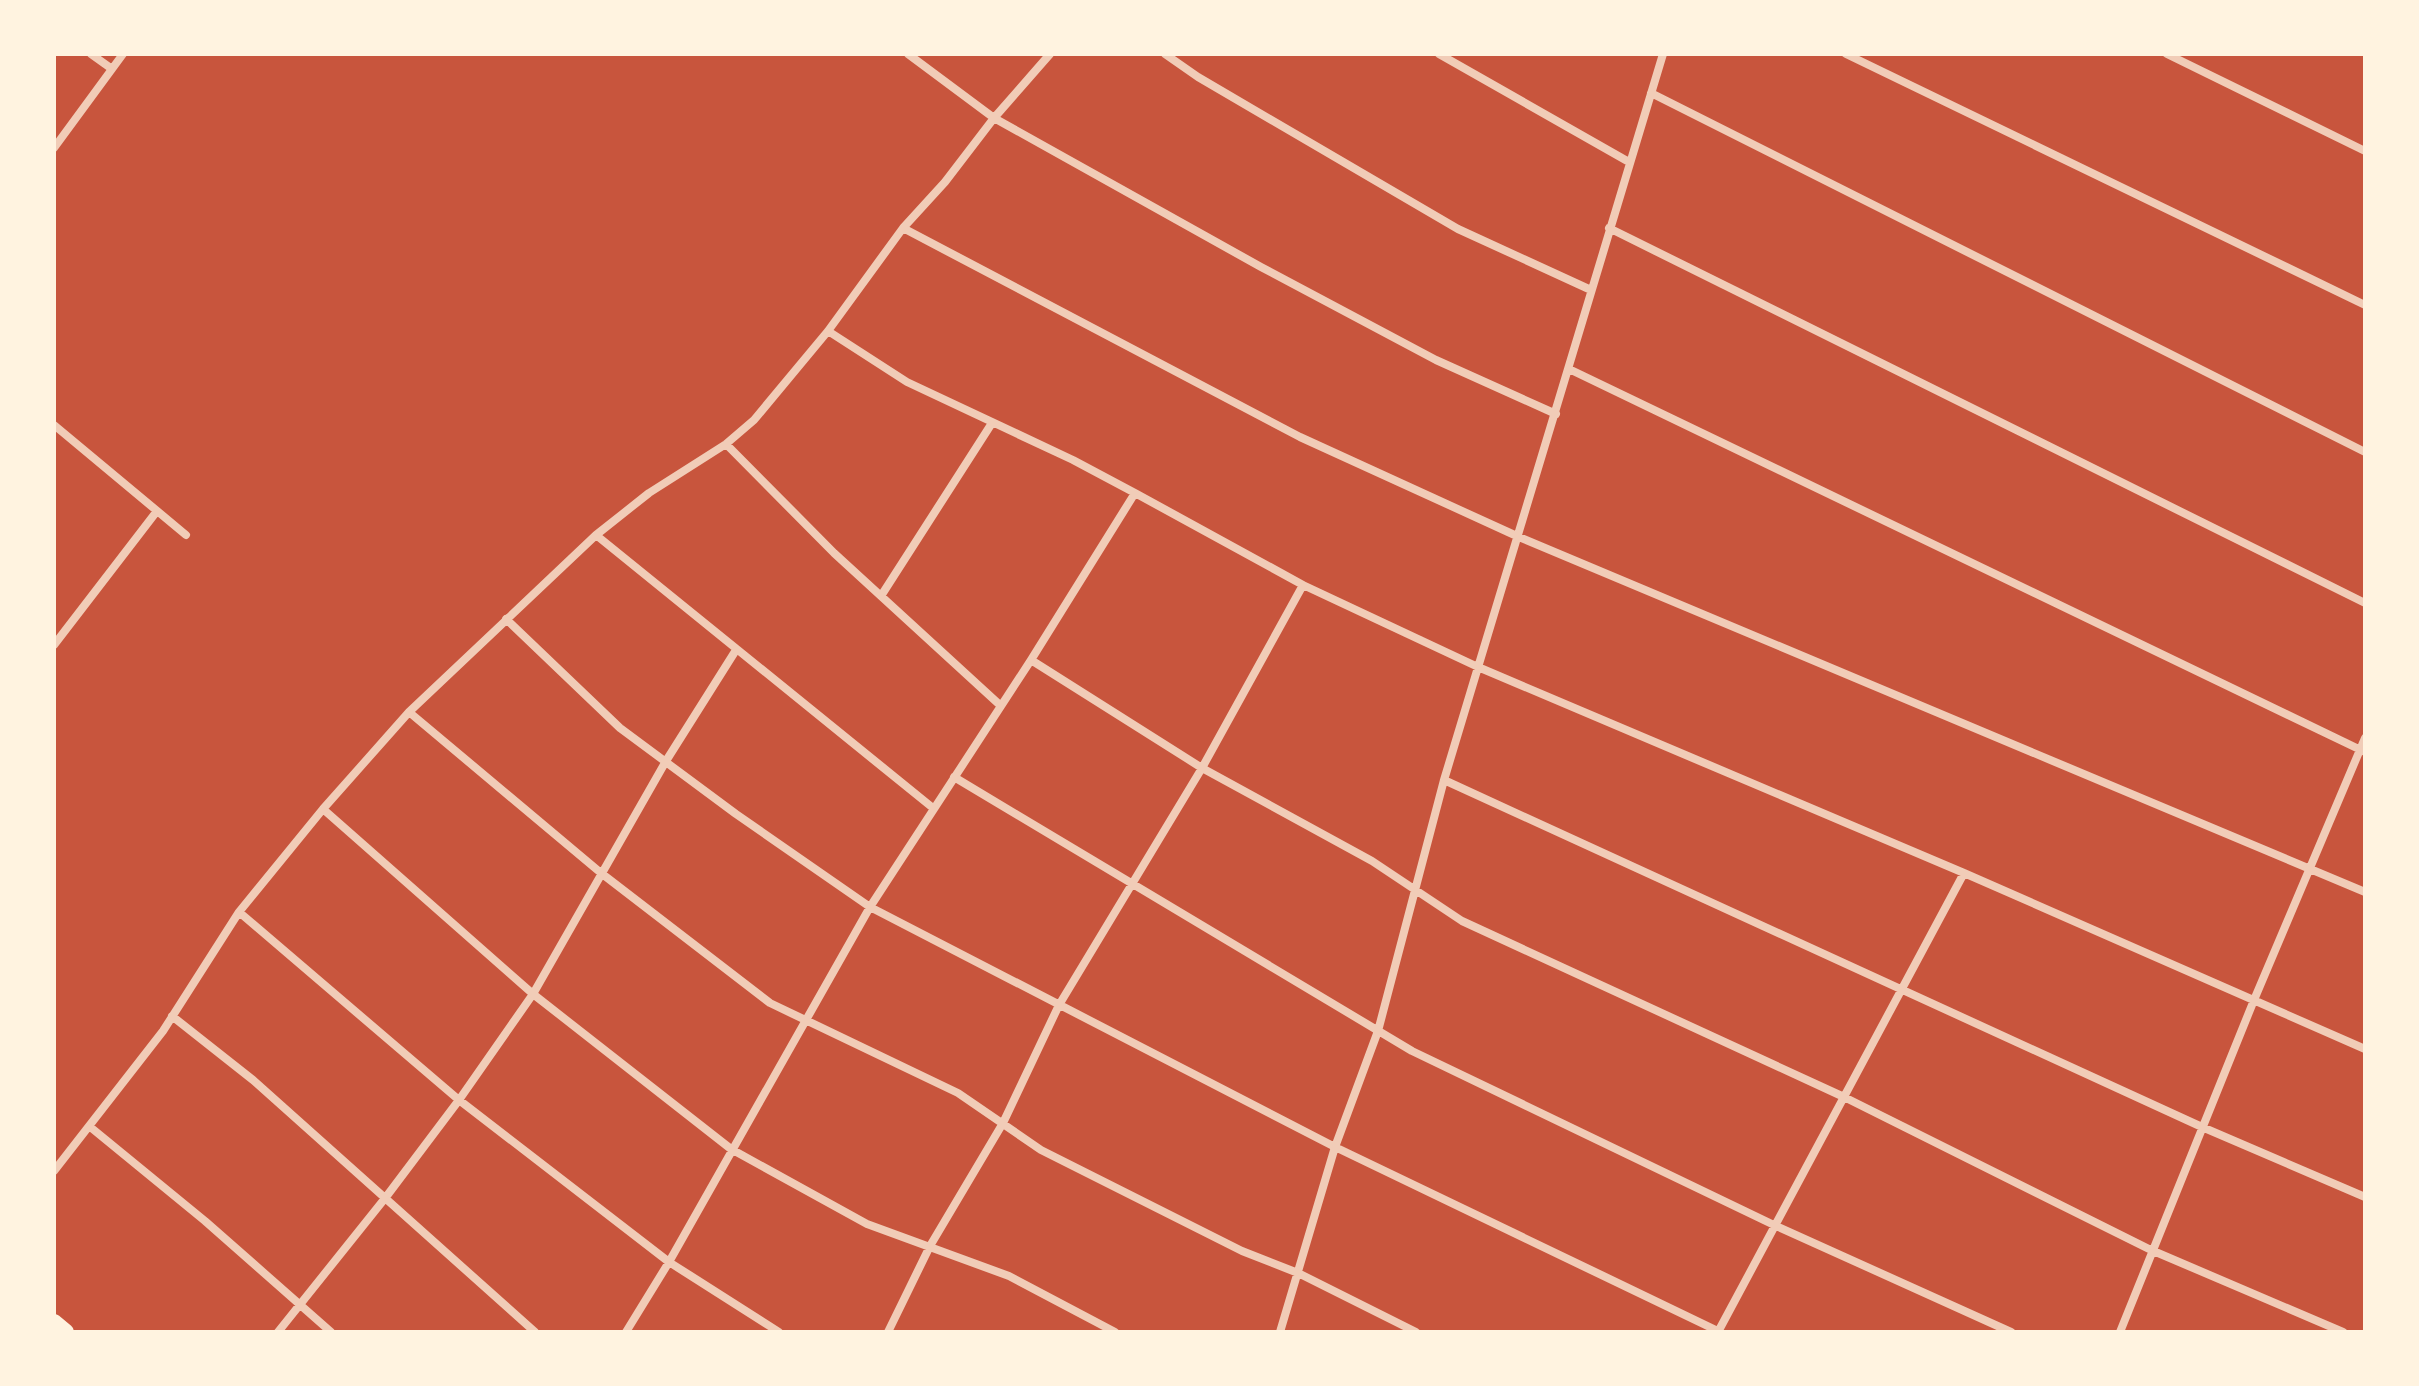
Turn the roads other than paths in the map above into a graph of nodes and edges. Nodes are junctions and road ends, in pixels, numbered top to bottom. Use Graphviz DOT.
graph roads {
  1 [pos="91,54"];
  2 [pos="123,54"];
  3 [pos="908,54"];
  4 [pos="1050,54"];
  5 [pos="1165,54"];
  6 [pos="1439,54"];
  7 [pos="1663,54"];
  8 [pos="1846,54"];
  9 [pos="2167,54"];
  10 [pos="112,69"];
  11 [pos="1651,93"];
  12 [pos="994,118"];
  13 [pos="54,148"];
  14 [pos="2365,151"];
  15 [pos="1629,162"];
  16 [pos="903,228"];
  17 [pos="1609,228"];
  18 [pos="1591,290"];
  19 [pos="2365,305"];
  20 [pos="828,331"];
  21 [pos="1569,369"];
  22 [pos="1556,414"];
  23 [pos="992,423"];
  24 [pos="54,425"];
  25 [pos="726,444"];
  26 [pos="2365,452"];
  27 [pos="1135,493"];
  28 [pos="157,511"];
  29 [pos="186,535"];
  30 [pos="596,535"];
  31 [pos="1519,537"];
  32 [pos="1303,585"];
  33 [pos="881,596"];
  34 [pos="2365,603"];
  35 [pos="506,619"];
  36 [pos="54,645"];
  37 [pos="736,650"];
  38 [pos="1031,660"];
  39 [pos="1478,667"];
  40 [pos="1001,706"];
  41 [pos="409,712"];
  42 [pos="2365,738"];
  43 [pos="2363,751"];
  44 [pos="666,761"];
  45 [pos="1202,768"];
  46 [pos="954,777"];
  47 [pos="1444,780"];
  48 [pos="933,808"];
  49 [pos="323,809"];
  50 [pos="2311,868"];
  51 [pos="601,873"];
  52 [pos="1964,873"];
  53 [pos="1132,884"];
  54 [pos="2365,892"];
  55 [pos="1415,893"];
  56 [pos="870,907"];
  57 [pos="239,912"];
  58 [pos="1903,990"];
  59 [pos="533,994"];
  60 [pos="2254,1000"];
  61 [pos="1059,1005"];
  62 [pos="172,1016"];
  63 [pos="806,1021"];
  64 [pos="1378,1031"];
  65 [pos="2365,1049"];
  66 [pos="1844,1097"];
  67 [pos="459,1100"];
  68 [pos="1003,1123"];
  69 [pos="89,1126"];
  70 [pos="2202,1127"];
  71 [pos="1335,1147"];
  72 [pos="731,1149"];
  73 [pos="54,1171"];
  74 [pos="386,1197"];
  75 [pos="2365,1197"];
  76 [pos="1774,1225"];
  77 [pos="930,1246"];
  78 [pos="2151,1250"];
  79 [pos="669,1262"];
  80 [pos="1298,1273"];
  81 [pos="300,1305"];
  82 [pos="54,1322"];
  83 [pos="890,1329"];
  84 [pos="66,1332"];
  85 [pos="278,1332"];
  86 [pos="331,1332"];
  87 [pos="535,1332"];
  88 [pos="626,1332"];
  89 [pos="779,1332"];
  90 [pos="903,1332"];
  91 [pos="1115,1332"];
  92 [pos="1280,1332"];
  93 [pos="1416,1332"];
  94 [pos="1719,1332"];
  95 [pos="2011,1332"];
  96 [pos="2120,1332"];
  97 [pos="2343,1332"];
  1 -- 10 [label="street"];
  2 -- 10 [label="street"];
  3 -- 12 [label="street"];
  4 -- 12 [label="street"];
  5 -- 18 [label="street"];
  6 -- 15 [label="street"];
  7 -- 11 [label="street"];
  8 -- 19 [label="street"];
  9 -- 14 [label="street"];
  10 -- 13 [label="street"];
  11 -- 15 [label="street"];
  11 -- 26 [label="street"];
  12 -- 16 [label="street"];
  12 -- 22 [label="street"];
  15 -- 17 [label="street"];
  16 -- 20 [label="street"];
  16 -- 31 [label="street"];
  17 -- 18 [label="street"];
  17 -- 34 [label="street"];
  18 -- 21 [label="street"];
  20 -- 23 [label="street"];
  20 -- 25 [label="street"];
  21 -- 22 [label="street"];
  21 -- 43 [label="street"];
  22 -- 31 [label="street"];
  23 -- 27 [label="street"];
  23 -- 33 [label="street"];
  24 -- 28 [label="street"];
  25 -- 30 [label="street"];
  25 -- 33 [label="street"];
  27 -- 32 [label="street"];
  27 -- 38 [label="street"];
  28 -- 29 [label="street"];
  28 -- 36 [label="street"];
  30 -- 35 [label="street"];
  30 -- 37 [label="street"];
  31 -- 39 [label="street"];
  31 -- 50 [label="street"];
  32 -- 39 [label="street"];
  32 -- 45 [label="street"];
  33 -- 40 [label="street"];
  35 -- 41 [label="street"];
  35 -- 44 [label="street"];
  37 -- 44 [label="street"];
  37 -- 48 [label="street"];
  38 -- 40 [label="street"];
  38 -- 45 [label="street"];
  39 -- 47 [label="street"];
  39 -- 52 [label="street"];
  40 -- 46 [label="street"];
  41 -- 49 [label="street"];
  41 -- 51 [label="street"];
  42 -- 43 [label="street"];
  43 -- 50 [label="street"];
  44 -- 51 [label="street"];
  44 -- 56 [label="street"];
  45 -- 53 [label="street"];
  45 -- 55 [label="street"];
  46 -- 48 [label="street"];
  46 -- 53 [label="street"];
  47 -- 55 [label="street"];
  47 -- 58 [label="street"];
  48 -- 56 [label="street"];
  49 -- 57 [label="street"];
  49 -- 59 [label="street"];
  50 -- 54 [label="street"];
  50 -- 60 [label="street"];
  51 -- 59 [label="street"];
  51 -- 63 [label="street"];
  52 -- 58 [label="street"];
  52 -- 60 [label="street"];
  53 -- 61 [label="street"];
  53 -- 64 [label="street"];
  55 -- 64 [label="street"];
  55 -- 66 [label="street"];
  56 -- 61 [label="street"];
  56 -- 63 [label="street"];
  57 -- 62 [label="street"];
  57 -- 67 [label="street"];
  58 -- 66 [label="street"];
  58 -- 70 [label="street"];
  59 -- 67 [label="street"];
  59 -- 72 [label="street"];
  60 -- 65 [label="street"];
  60 -- 70 [label="street"];
  61 -- 68 [label="street"];
  61 -- 71 [label="street"];
  62 -- 69 [label="street"];
  62 -- 74 [label="street"];
  63 -- 68 [label="street"];
  63 -- 72 [label="street"];
  64 -- 71 [label="street"];
  64 -- 76 [label="street"];
  66 -- 76 [label="street"];
  66 -- 78 [label="street"];
  67 -- 74 [label="street"];
  67 -- 79 [label="street"];
  68 -- 77 [label="street"];
  68 -- 80 [label="street"];
  69 -- 73 [label="street"];
  69 -- 81 [label="street"];
  70 -- 75 [label="street"];
  70 -- 78 [label="street"];
  71 -- 80 [label="street"];
  71 -- 94 [label="street"];
  72 -- 77 [label="street"];
  72 -- 79 [label="street"];
  74 -- 81 [label="street"];
  74 -- 87 [label="street"];
  76 -- 94 [label="street"];
  76 -- 95 [label="street"];
  77 -- 83 [label="street"];
  77 -- 91 [label="street"];
  78 -- 96 [label="street"];
  78 -- 97 [label="street"];
  79 -- 88 [label="street"];
  79 -- 89 [label="street"];
  80 -- 92 [label="street"];
  80 -- 93 [label="street"];
  81 -- 85 [label="street"];
  81 -- 86 [label="street"];
  82 -- 84 [label="main road"];
  83 -- 90 [label="street"];
}
